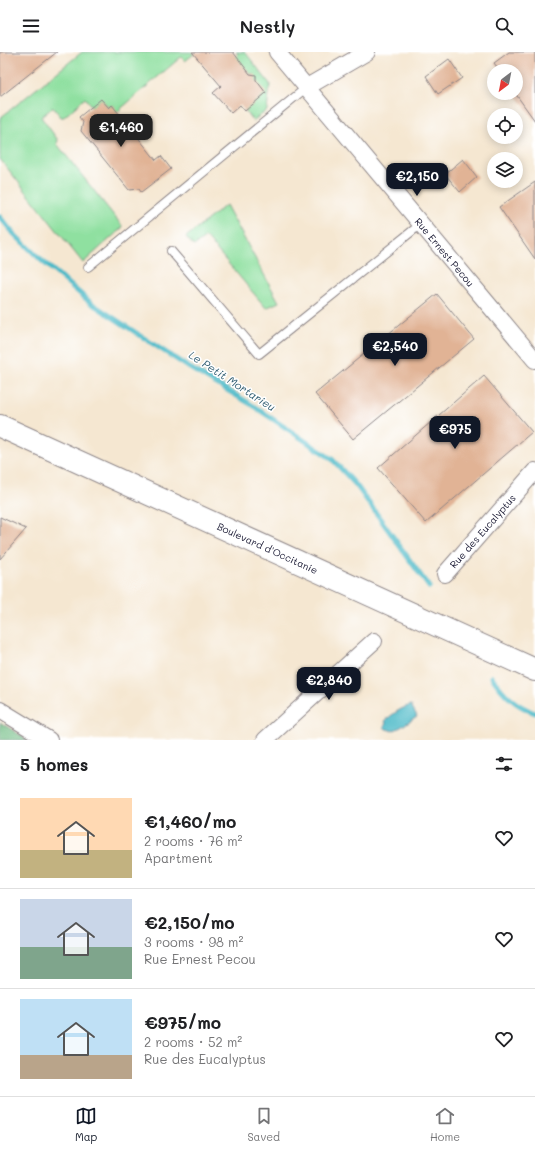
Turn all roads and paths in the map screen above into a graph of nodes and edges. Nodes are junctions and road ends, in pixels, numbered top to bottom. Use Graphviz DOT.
graph roads {
  1 [pos="277,52"];
  2 [pos="367,52"];
  3 [pos="307,87"];
  4 [pos="421,224"];
  5 [pos="171,251"];
  6 [pos="88,267"];
  7 [pos="535,360"];
  8 [pos="0,426"];
  9 [pos="535,471"];
  10 [pos="445,574"];
  11 [pos="374,641"];
  12 [pos="535,670"];
  13 [pos="0,710"];
  14 [pos="49,740"];
  15 [pos="265,740"];
  1 -- 3 [label="street, Rue Ernest Pecou"];
  2 -- 3 [label="street"];
  3 -- 4 [label="street, Rue Ernest Pecou"];
  3 -- 6 [label="lane"];
  4 -- 5 [label="lane"];
  4 -- 7 [label="street, Rue Ernest Pecou"];
  8 -- 12 [label="main road, Boulevard d'Occitanie"];
  9 -- 10 [label="street, Rue des Eucalyptus"];
  11 -- 15 [label="street"];
  13 -- 14 [label="street"];
}
